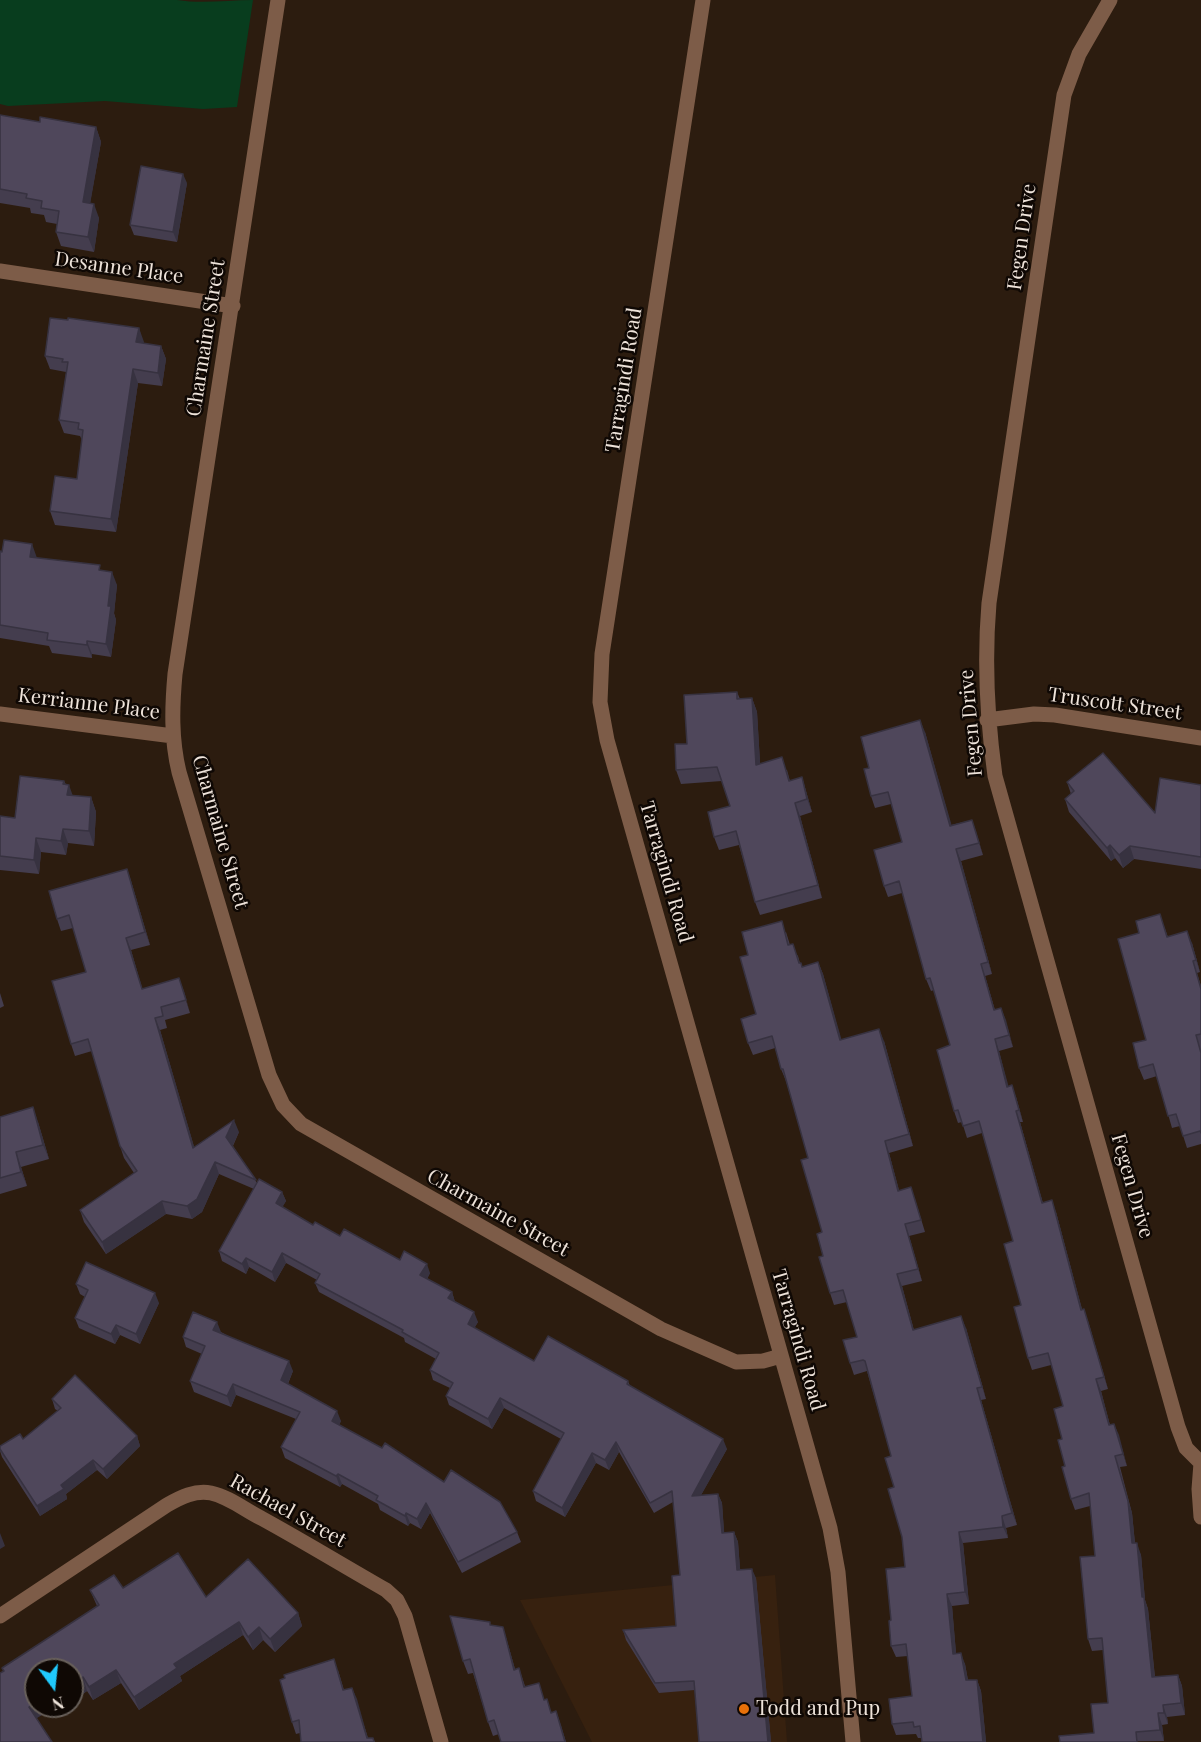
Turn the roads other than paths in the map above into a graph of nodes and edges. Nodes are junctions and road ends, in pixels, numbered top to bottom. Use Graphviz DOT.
graph roads {
  1 [pos="278,0"];
  2 [pos="703,0"];
  3 [pos="1110,0"];
  4 [pos="0,271"];
  5 [pos="232,306"];
  6 [pos="0,714"];
  7 [pos="987,720"];
  8 [pos="173,736"];
  9 [pos="1201,738"];
  10 [pos="781,1356"];
  11 [pos="1201,1463"];
  12 [pos="1201,1517"];
  13 [pos="0,1616"];
  14 [pos="441,1742"];
  15 [pos="853,1742"];
  1 -- 5 [label="street, Charmaine Street"];
  2 -- 10 [label="street, Tarragindi Road"];
  3 -- 7 [label="street, Fegen Drive"];
  4 -- 5 [label="street, Desanne Place"];
  5 -- 8 [label="street, Charmaine Street"];
  6 -- 8 [label="street, Kerrianne Place"];
  7 -- 9 [label="street, Truscott Street"];
  7 -- 11 [label="street, Fegen Drive"];
  8 -- 10 [label="street, Charmaine Street"];
  10 -- 15 [label="street, Tarragindi Road"];
  11 -- 12 [label="street"];
  13 -- 14 [label="street, Rachael Street"];
}
